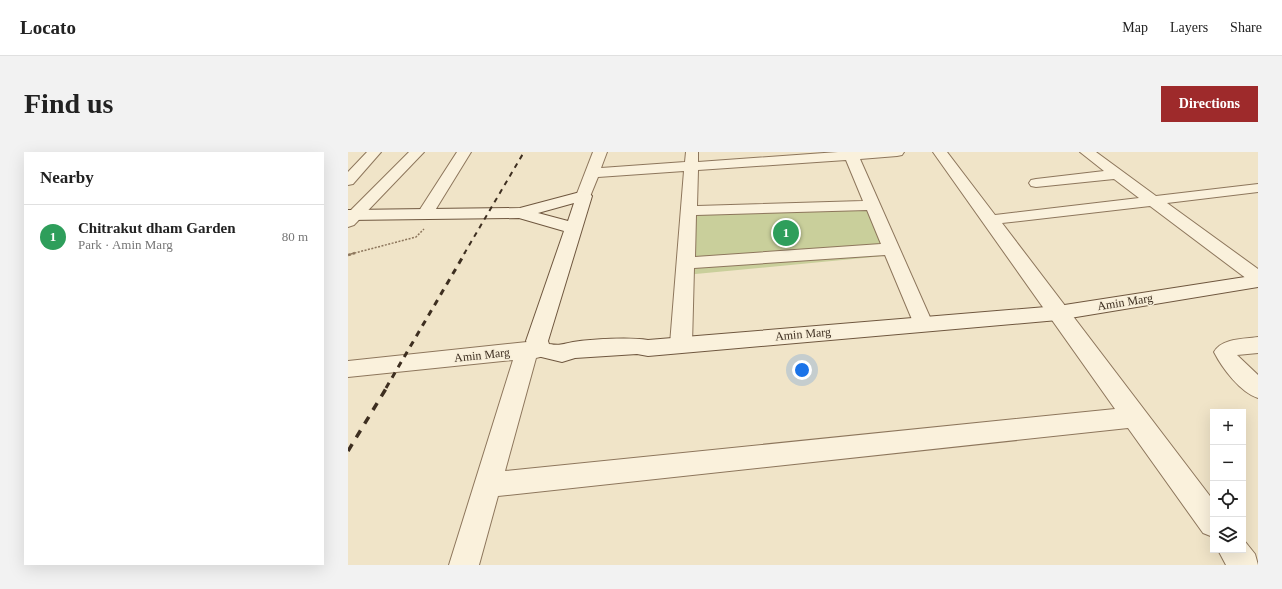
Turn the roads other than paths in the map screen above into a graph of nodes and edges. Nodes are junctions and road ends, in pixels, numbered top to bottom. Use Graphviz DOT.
graph roads {
  1 [pos="374,152"];
  2 [pos="417,152"];
  3 [pos="464,152"];
  4 [pos="600,152"];
  5 [pos="897,152"];
  6 [pos="940,152"];
  7 [pos="1087,152"];
  8 [pos="851,154"];
  9 [pos="767,157"];
  10 [pos="691,159"];
  11 [pos="592,174"];
  12 [pos="1119,174"];
  13 [pos="348,181"];
  14 [pos="1036,184"];
  15 [pos="1258,188"];
  16 [pos="584,196"];
  17 [pos="1154,200"];
  18 [pos="872,205"];
  19 [pos="688,211"];
  20 [pos="520,213"];
  21 [pos="432,214"];
  22 [pos="350,218"];
  23 [pos="990,220"];
  24 [pos="573,228"];
  25 [pos="891,249"];
  26 [pos="686,263"];
  27 [pos="1258,279"];
  28 [pos="1058,313"];
  29 [pos="923,324"];
  30 [pos="681,344"];
  31 [pos="1258,345"];
  32 [pos="534,350"];
  33 [pos="348,369"];
  34 [pos="1258,389"];
  35 [pos="1135,417"];
  36 [pos="488,485"];
  37 [pos="1210,519"];
  38 [pos="1235,553"];
  39 [pos="464,565"];
  40 [pos="1244,565"];
  1 -- 13 [label="street"];
  2 -- 22 [label="street"];
  3 -- 21 [label="street"];
  4 -- 11 [label="street"];
  5 -- 8 [label="street"];
  6 -- 23 [label="street"];
  7 -- 12 [label="street"];
  8 -- 9 [label="street"];
  8 -- 18 [label="street"];
  9 -- 10 [label="street"];
  10 -- 11 [label="street"];
  10 -- 19 [label="street"];
  11 -- 16 [label="street"];
  12 -- 14 [label="street"];
  12 -- 17 [label="street"];
  15 -- 17 [label="street"];
  16 -- 20 [label="street"];
  16 -- 24 [label="street"];
  17 -- 23 [label="street"];
  17 -- 27 [label="street"];
  18 -- 19 [label="street"];
  18 -- 25 [label="street"];
  19 -- 26 [label="street"];
  20 -- 21 [label="street"];
  20 -- 24 [label="street"];
  21 -- 22 [label="street"];
  23 -- 28 [label="street"];
  24 -- 32 [label="street"];
  25 -- 26 [label="street"];
  25 -- 29 [label="street"];
  26 -- 30 [label="street"];
  27 -- 28 [label="street, Amin Marg"];
  28 -- 29 [label="street, Amin Marg"];
  28 -- 35 [label="street"];
  29 -- 30 [label="street, Amin Marg"];
  30 -- 32 [label="street, Amin Marg"];
  31 -- 34 [label="street"];
  32 -- 33 [label="street, Amin Marg"];
  32 -- 36 [label="street"];
  35 -- 36 [label="street"];
  35 -- 37 [label="street"];
  36 -- 39 [label="street"];
  38 -- 40 [label="street"];
}
